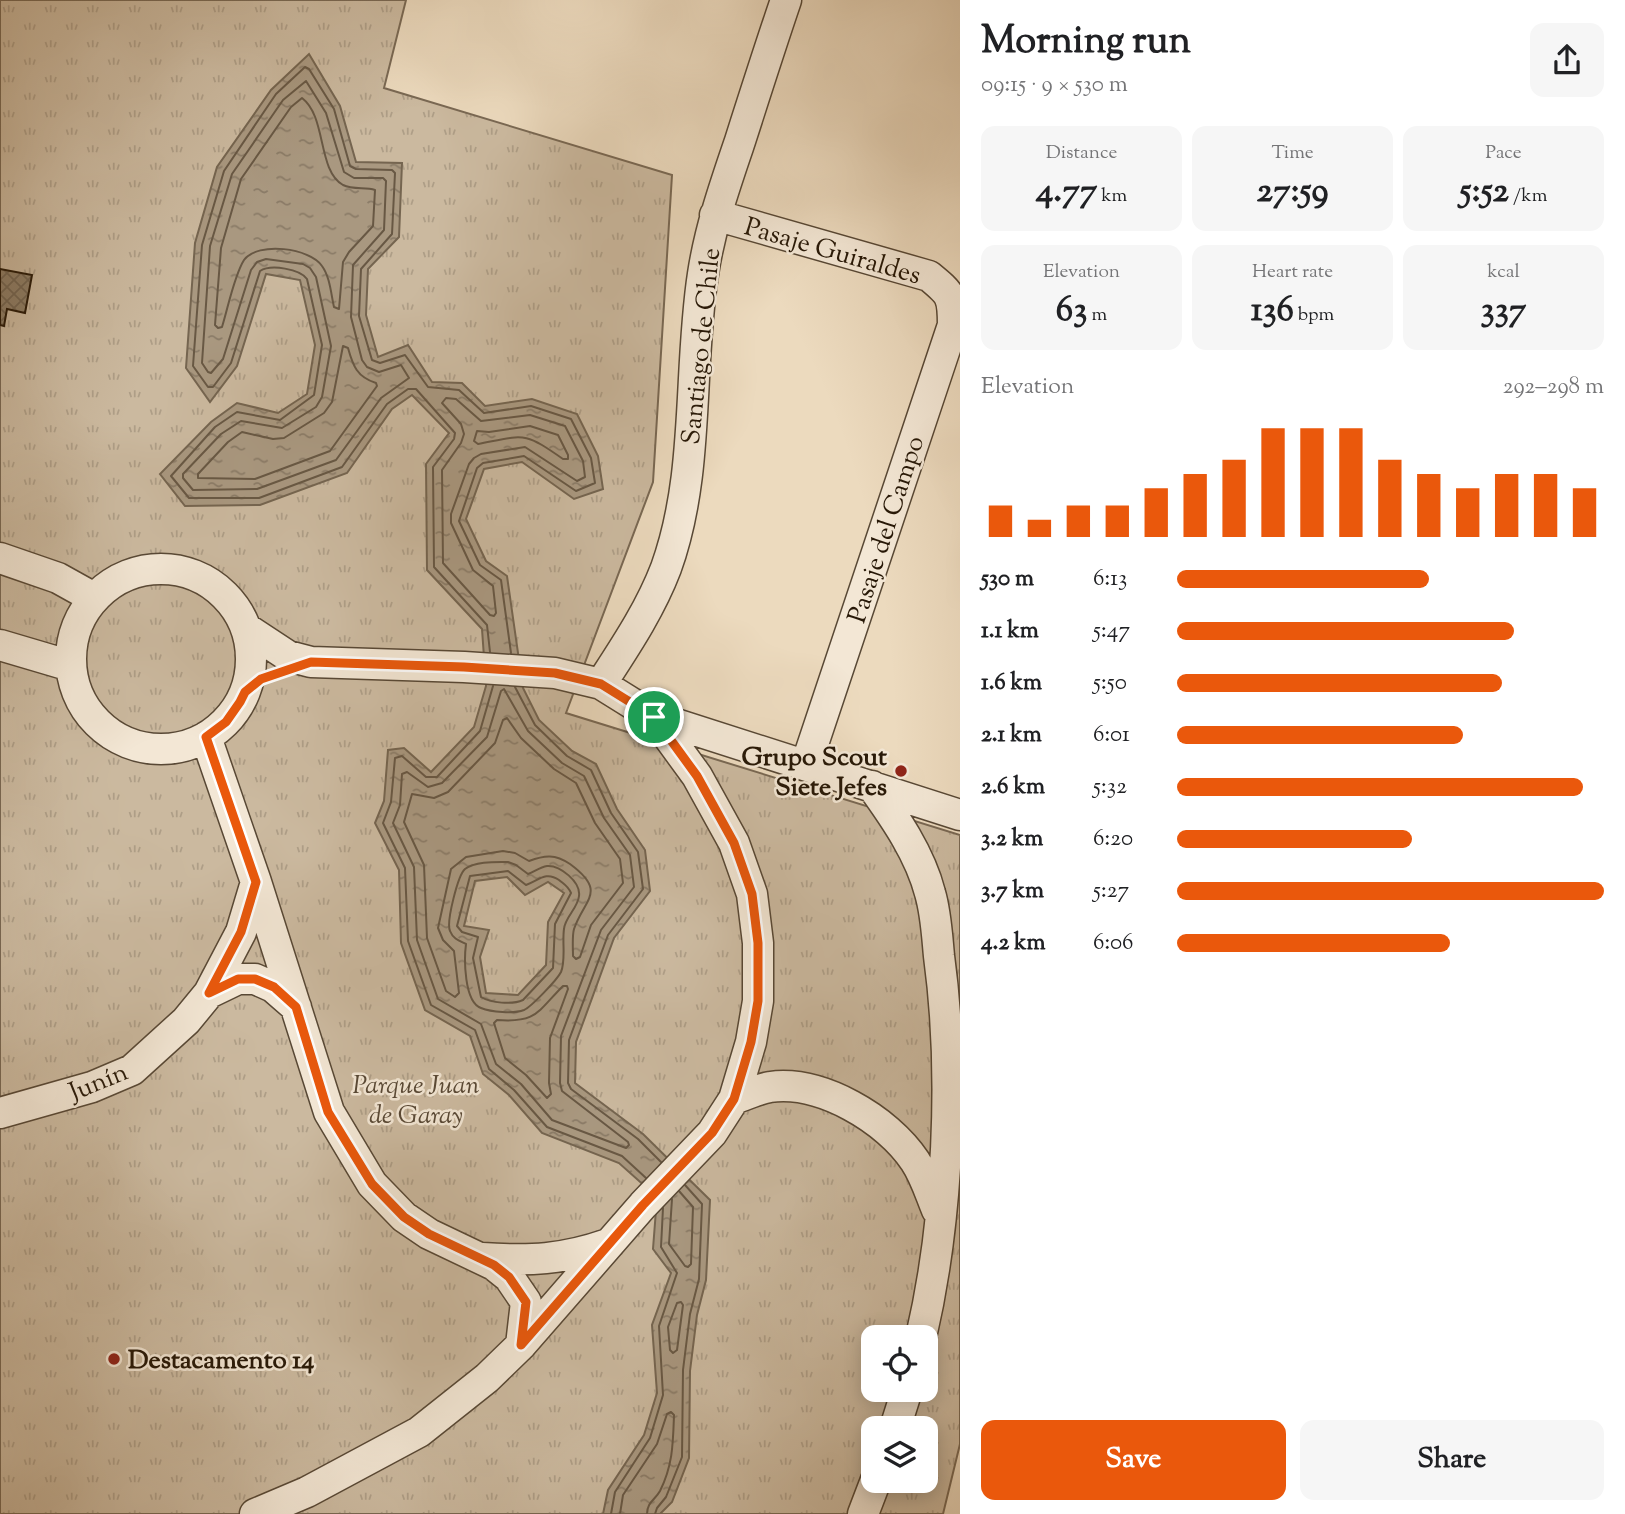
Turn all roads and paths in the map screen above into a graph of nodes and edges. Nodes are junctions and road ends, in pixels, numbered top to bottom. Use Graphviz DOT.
graph roads {
  1 [pos="786,0"];
  2 [pos="715,215"];
  3 [pos="948,291"];
  4 [pos="0,558"];
  5 [pos="94,598"];
  6 [pos="247,629"];
  7 [pos="0,645"];
  8 [pos="311,662"];
  9 [pos="71,666"];
  10 [pos="601,684"];
  11 [pos="245,692"];
  12 [pos="654,717"];
  13 [pos="206,737"];
  14 [pos="806,765"];
  15 [pos="872,786"];
  16 [pos="960,815"];
  17 [pos="256,882"];
  18 [pos="209,993"];
  19 [pos="296,1007"];
  20 [pos="734,1099"];
  21 [pos="0,1113"];
  22 [pos="940,1217"];
  23 [pos="609,1244"];
  24 [pos="474,1257"];
  25 [pos="922,1325"];
  26 [pos="521,1345"];
  27 [pos="871,1493"];
  28 [pos="256,1514"];
  29 [pos="863,1514"];
  1 -- 2 [label="street, Santiago de Chile"];
  2 -- 3 [label="street, Pasaje Guiraldes"];
  2 -- 10 [label="street, Santiago de Chile"];
  3 -- 14 [label="street, Pasaje del Campo"];
  4 -- 5 [label="street"];
  5 -- 6 [label="street"];
  5 -- 9 [label="street"];
  6 -- 8 [label="street"];
  6 -- 11 [label="street"];
  7 -- 9 [label="street"];
  8 -- 10 [label="street"];
  8 -- 11 [label="street"];
  9 -- 13 [label="street"];
  10 -- 12 [label="street"];
  11 -- 13 [label="street"];
  12 -- 14 [label="street"];
  12 -- 20 [label="street"];
  13 -- 17 [label="street"];
  14 -- 15 [label="street"];
  15 -- 16 [label="street"];
  15 -- 22 [label="street"];
  17 -- 18 [label="street, Junín"];
  17 -- 19 [label="street"];
  18 -- 19 [label="street, Junín"];
  18 -- 21 [label="street, Junín"];
  19 -- 24 [label="street"];
  20 -- 22 [label="street"];
  20 -- 23 [label="street"];
  22 -- 25 [label="street"];
  23 -- 24 [label="street"];
  23 -- 26 [label="street"];
  24 -- 26 [label="street"];
  26 -- 28 [label="street"];
  27 -- 29 [label="street"];
}
